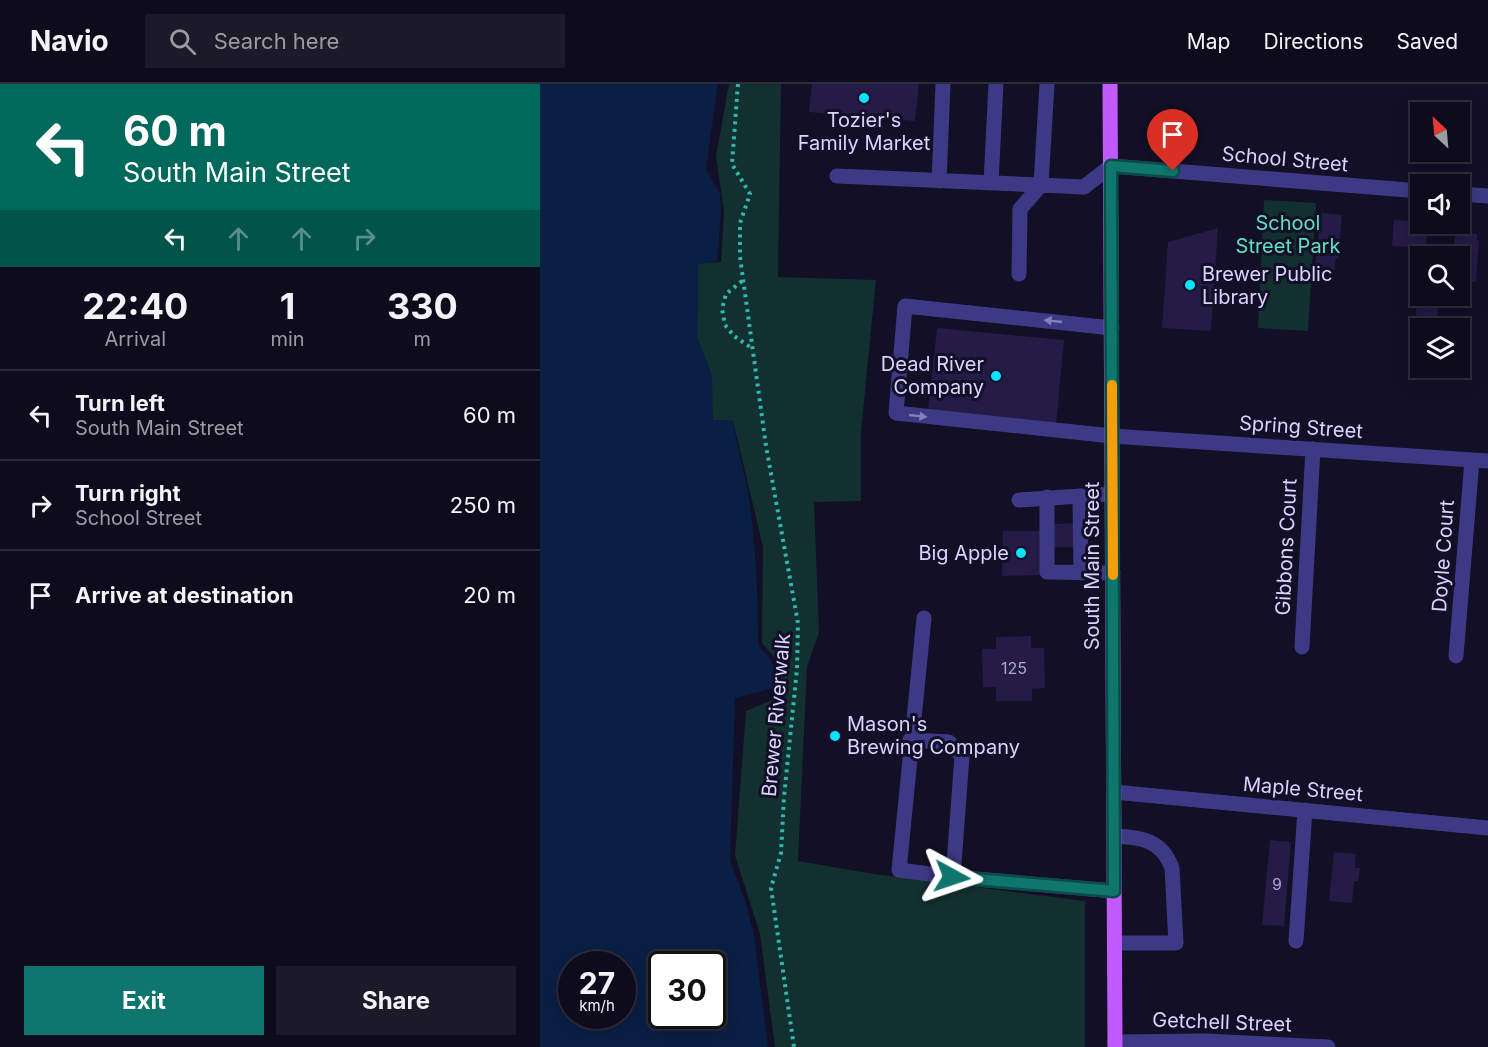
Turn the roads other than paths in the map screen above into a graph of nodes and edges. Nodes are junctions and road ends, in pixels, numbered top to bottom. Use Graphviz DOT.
graph roads {
  1 [pos="943,84"];
  2 [pos="996,84"];
  3 [pos="1047,84"];
  4 [pos="1110,84"];
  5 [pos="1111,166"];
  6 [pos="837,176"];
  7 [pos="939,181"];
  8 [pos="991,183"];
  9 [pos="1041,185"];
  10 [pos="1410,190"];
  11 [pos="1470,195"];
  12 [pos="1488,196"];
  13 [pos="1019,274"];
  14 [pos="1112,328"];
  15 [pos="1112,436"];
  16 [pos="1313,449"];
  17 [pos="1472,460"];
  18 [pos="1488,461"];
  19 [pos="1112,494"];
  20 [pos="1080,496"];
  21 [pos="1047,497"];
  22 [pos="1019,500"];
  23 [pos="1081,573"];
  24 [pos="1113,573"];
  25 [pos="924,618"];
  26 [pos="1302,647"];
  27 [pos="1456,656"];
  28 [pos="910,740"];
  29 [pos="1114,792"];
  30 [pos="1305,810"];
  31 [pos="1488,828"];
  32 [pos="1114,836"];
  33 [pos="952,877"];
  34 [pos="1114,891"];
  35 [pos="1296,941"];
  36 [pos="1114,943"];
  37 [pos="1115,1044"];
  38 [pos="1328,1047"];
  1 -- 7 [label="street"];
  2 -- 8 [label="street"];
  3 -- 9 [label="street"];
  4 -- 5 [label="main road, South Main Street"];
  5 -- 9 [label="street"];
  5 -- 10 [label="street, School Street"];
  5 -- 14 [label="main road, South Main Street"];
  6 -- 7 [label="street"];
  7 -- 8 [label="street"];
  8 -- 9 [label="street"];
  9 -- 13 [label="street"];
  11 -- 12 [label="street"];
  14 -- 15 [label="main road, South Main Street"];
  14 -- 15 [label="street, Spring Street, one-way"];
  15 -- 16 [label="street, Spring Street"];
  15 -- 19 [label="main road, South Main Street"];
  16 -- 17 [label="street, Spring Street"];
  16 -- 26 [label="street, Gibbons Court"];
  17 -- 18 [label="street, Spring Street"];
  17 -- 27 [label="street, Doyle Court"];
  19 -- 20 [label="street"];
  19 -- 24 [label="main road, South Main Street"];
  20 -- 21 [label="street"];
  20 -- 23 [label="street"];
  21 -- 22 [label="street"];
  21 -- 23 [label="street"];
  23 -- 24 [label="street"];
  24 -- 29 [label="main road, South Main Street"];
  25 -- 28 [label="street"];
  28 -- 33 [label="street"];
  28 -- 33 [label="street"];
  29 -- 30 [label="street, Maple Street"];
  29 -- 32 [label="main road, South Main Street"];
  30 -- 31 [label="street, Maple Street"];
  30 -- 35 [label="street"];
  32 -- 34 [label="main road, South Main Street"];
  32 -- 36 [label="street"];
  33 -- 34 [label="street"];
  34 -- 36 [label="main road, South Main Street"];
  36 -- 37 [label="main road, South Main Street"];
  37 -- 38 [label="street, Getchell Street"];
}
